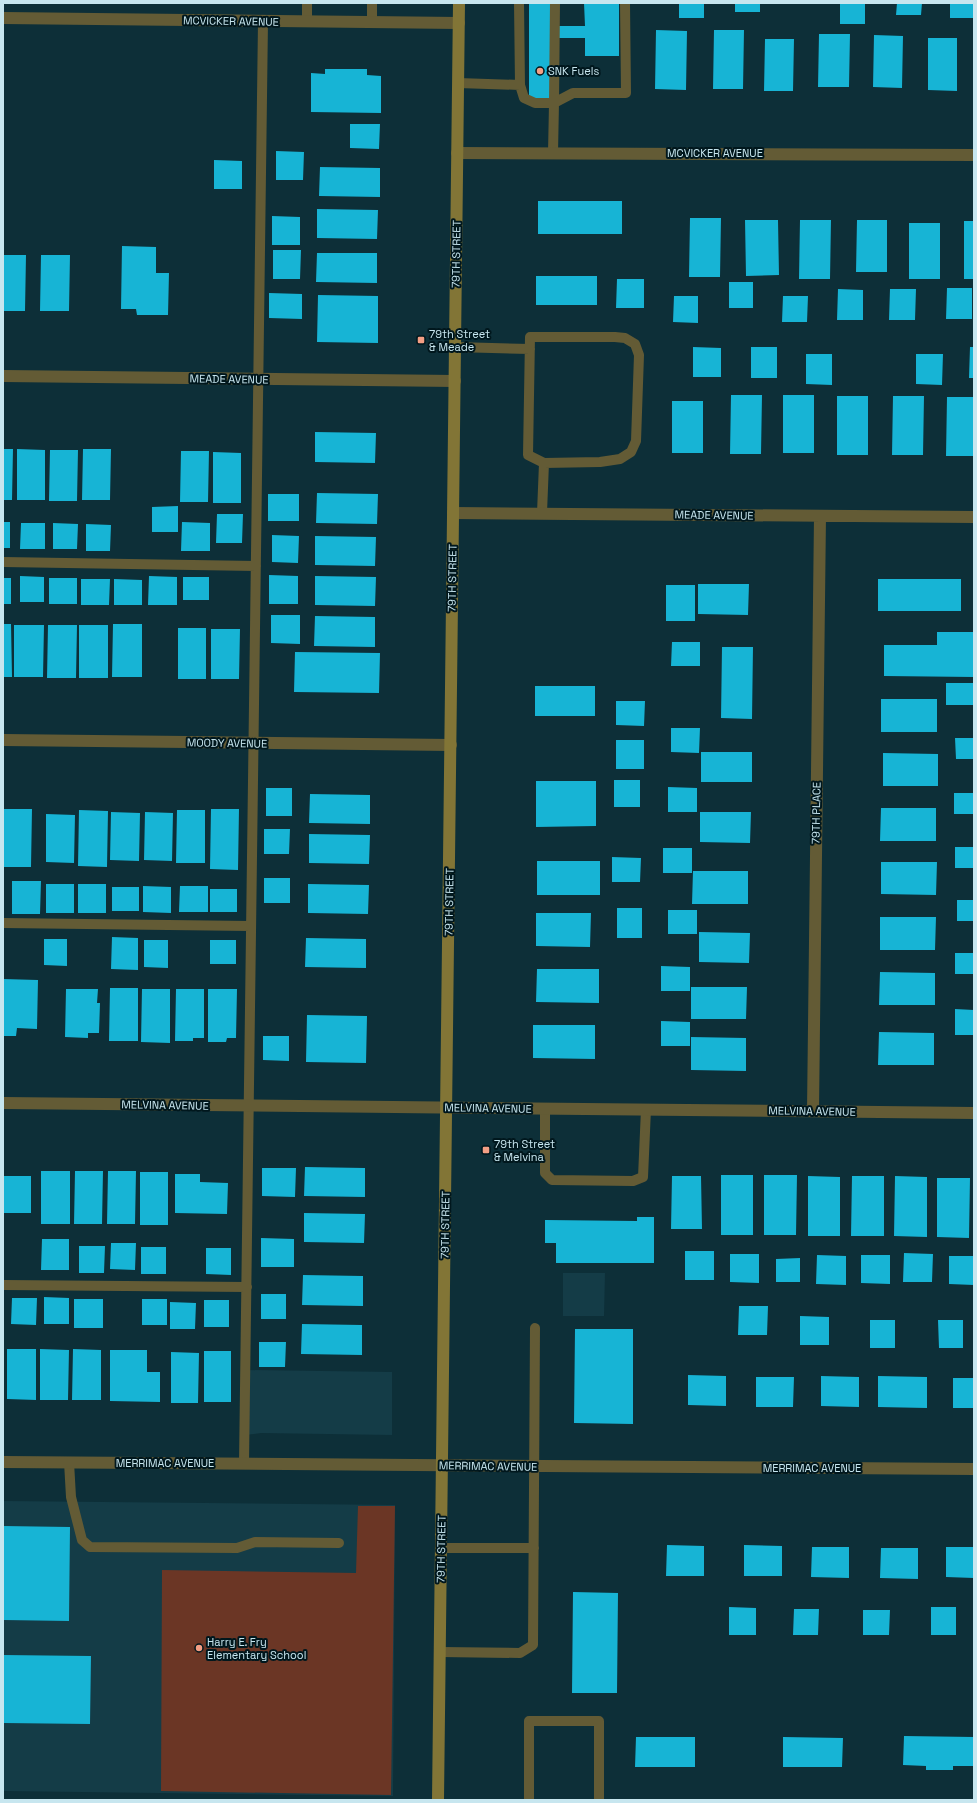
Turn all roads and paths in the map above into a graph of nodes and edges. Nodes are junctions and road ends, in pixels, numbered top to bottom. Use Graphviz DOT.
graph roads {
  1 [pos="307,3"];
  2 [pos="372,3"];
  3 [pos="459,3"];
  4 [pos="519,3"];
  5 [pos="556,3"];
  6 [pos="625,3"];
  7 [pos="3,18"];
  8 [pos="263,21"];
  9 [pos="307,22"];
  10 [pos="372,22"];
  11 [pos="459,23"];
  12 [pos="458,83"];
  13 [pos="520,85"];
  14 [pos="554,103"];
  15 [pos="457,153"];
  16 [pos="553,153"];
  17 [pos="974,155"];
  18 [pos="455,347"];
  19 [pos="530,349"];
  20 [pos="3,376"];
  21 [pos="258,379"];
  22 [pos="455,381"];
  23 [pos="544,463"];
  24 [pos="453,513"];
  25 [pos="542,513"];
  26 [pos="820,516"];
  27 [pos="974,517"];
  28 [pos="3,562"];
  29 [pos="256,566"];
  30 [pos="3,740"];
  31 [pos="254,743"];
  32 [pos="451,746"];
  33 [pos="3,922"];
  34 [pos="251,926"];
  35 [pos="3,1103"];
  36 [pos="249,1106"];
  37 [pos="446,1107"];
  38 [pos="545,1108"];
  39 [pos="646,1109"];
  40 [pos="812,1111"];
  41 [pos="974,1113"];
  42 [pos="3,1285"];
  43 [pos="246,1287"];
  44 [pos="535,1328"];
  45 [pos="3,1462"];
  46 [pos="69,1462"];
  47 [pos="244,1464"];
  48 [pos="442,1465"];
  49 [pos="535,1466"];
  50 [pos="974,1469"];
  51 [pos="339,1543"];
  52 [pos="441,1548"];
  53 [pos="534,1548"];
  54 [pos="440,1652"];
  55 [pos="438,1800"];
  56 [pos="529,1800"];
  57 [pos="599,1800"];
  1 -- 9 [label="lane"];
  2 -- 10 [label="lane"];
  3 -- 11 [label="main road, 79TH STREET"];
  4 -- 13 [label="lane"];
  5 -- 14 [label="lane"];
  6 -- 14 [label="lane"];
  7 -- 8 [label="street, MCVICKER AVENUE"];
  8 -- 9 [label="street, MCVICKER AVENUE"];
  8 -- 21 [label="lane"];
  9 -- 10 [label="street, MCVICKER AVENUE"];
  10 -- 11 [label="street, MCVICKER AVENUE"];
  11 -- 12 [label="main road, 79TH STREET"];
  12 -- 13 [label="lane"];
  12 -- 15 [label="main road, 79TH STREET"];
  13 -- 14 [label="lane"];
  14 -- 16 [label="lane"];
  15 -- 16 [label="street, MCVICKER AVENUE"];
  15 -- 18 [label="main road, 79TH STREET"];
  16 -- 17 [label="street, MCVICKER AVENUE"];
  18 -- 19 [label="lane"];
  18 -- 22 [label="main road, 79TH STREET"];
  19 -- 23 [label="lane"];
  19 -- 23 [label="lane"];
  20 -- 21 [label="street, MEADE AVENUE"];
  21 -- 22 [label="street, MEADE AVENUE"];
  21 -- 29 [label="lane"];
  22 -- 24 [label="main road, 79TH STREET"];
  23 -- 25 [label="lane"];
  24 -- 25 [label="street, MEADE AVENUE"];
  24 -- 32 [label="main road, 79TH STREET"];
  25 -- 26 [label="street, MEADE AVENUE"];
  26 -- 27 [label="street, MEADE AVENUE"];
  26 -- 40 [label="street, 79TH PLACE"];
  28 -- 29 [label="lane"];
  29 -- 31 [label="lane"];
  30 -- 31 [label="street, MOODY AVENUE"];
  31 -- 32 [label="street, MOODY AVENUE"];
  31 -- 34 [label="lane"];
  32 -- 37 [label="main road, 79TH STREET"];
  33 -- 34 [label="lane"];
  34 -- 36 [label="lane"];
  35 -- 36 [label="street, MELVINA AVENUE"];
  36 -- 37 [label="street, MELVINA AVENUE"];
  36 -- 43 [label="lane"];
  37 -- 38 [label="street, MELVINA AVENUE"];
  37 -- 48 [label="main road, 79TH STREET"];
  38 -- 39 [label="street, MELVINA AVENUE"];
  38 -- 39 [label="lane"];
  39 -- 40 [label="street, MELVINA AVENUE"];
  40 -- 41 [label="street, MELVINA AVENUE"];
  42 -- 43 [label="lane"];
  43 -- 47 [label="lane"];
  44 -- 49 [label="lane"];
  45 -- 46 [label="street, MERRIMAC AVENUE"];
  46 -- 47 [label="street, MERRIMAC AVENUE"];
  46 -- 51 [label="lane"];
  47 -- 48 [label="street, MERRIMAC AVENUE"];
  48 -- 49 [label="street, MERRIMAC AVENUE"];
  48 -- 52 [label="main road, 79TH STREET"];
  49 -- 50 [label="street, MERRIMAC AVENUE"];
  49 -- 53 [label="lane"];
  52 -- 53 [label="lane"];
  52 -- 54 [label="main road, 79TH STREET"];
  53 -- 54 [label="lane"];
  54 -- 55 [label="main road, 79TH STREET"];
  56 -- 57 [label="lane"];
}
